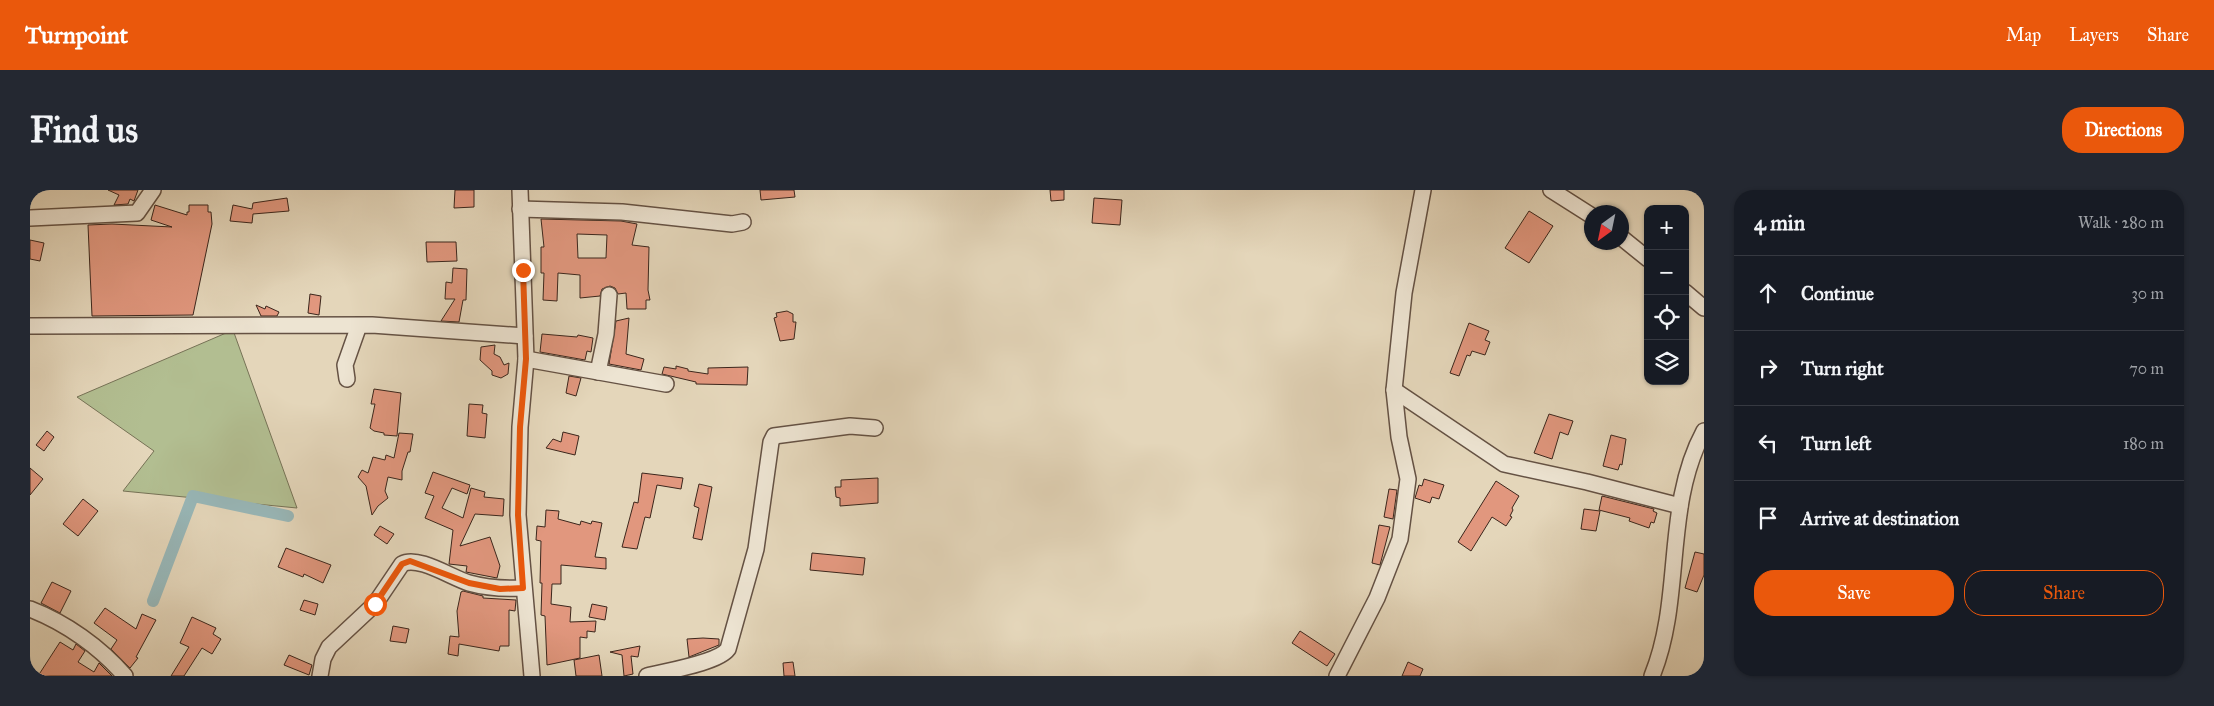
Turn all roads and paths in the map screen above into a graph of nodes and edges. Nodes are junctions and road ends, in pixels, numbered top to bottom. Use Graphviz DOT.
graph roads {
  1 [pos="153,190"];
  2 [pos="520,190"];
  3 [pos="1423,190"];
  4 [pos="1551,190"];
  5 [pos="520,209"];
  6 [pos="1584,211"];
  7 [pos="30,218"];
  8 [pos="743,222"];
  9 [pos="1629,244"];
  10 [pos="1644,256"];
  11 [pos="609,295"];
  12 [pos="1689,295"];
  13 [pos="1704,308"];
  14 [pos="30,326"];
  15 [pos="357,326"];
  16 [pos="525,336"];
  17 [pos="526,359"];
  18 [pos="598,372"];
  19 [pos="347,379"];
  20 [pos="666,384"];
  21 [pos="1394,390"];
  22 [pos="875,428"];
  23 [pos="1704,431"];
  24 [pos="1680,506"];
  25 [pos="523,588"];
  26 [pos="30,609"];
  27 [pos="125,676"];
  28 [pos="320,676"];
  29 [pos="532,676"];
  30 [pos="648,676"];
  31 [pos="1337,676"];
  32 [pos="1652,676"];
  1 -- 7 [label="street"];
  2 -- 5 [label="street"];
  3 -- 21 [label="street"];
  4 -- 6 [label="street"];
  5 -- 8 [label="street"];
  5 -- 16 [label="street"];
  9 -- 10 [label="street"];
  11 -- 18 [label="street"];
  12 -- 13 [label="street"];
  14 -- 15 [label="street"];
  15 -- 16 [label="street"];
  15 -- 19 [label="street"];
  16 -- 17 [label="street"];
  17 -- 18 [label="street"];
  17 -- 25 [label="street"];
  18 -- 20 [label="street"];
  21 -- 24 [label="street"];
  21 -- 31 [label="street"];
  22 -- 30 [label="street"];
  23 -- 24 [label="street"];
  24 -- 32 [label="street"];
  25 -- 28 [label="street"];
  25 -- 29 [label="street"];
  26 -- 27 [label="street"];
}
